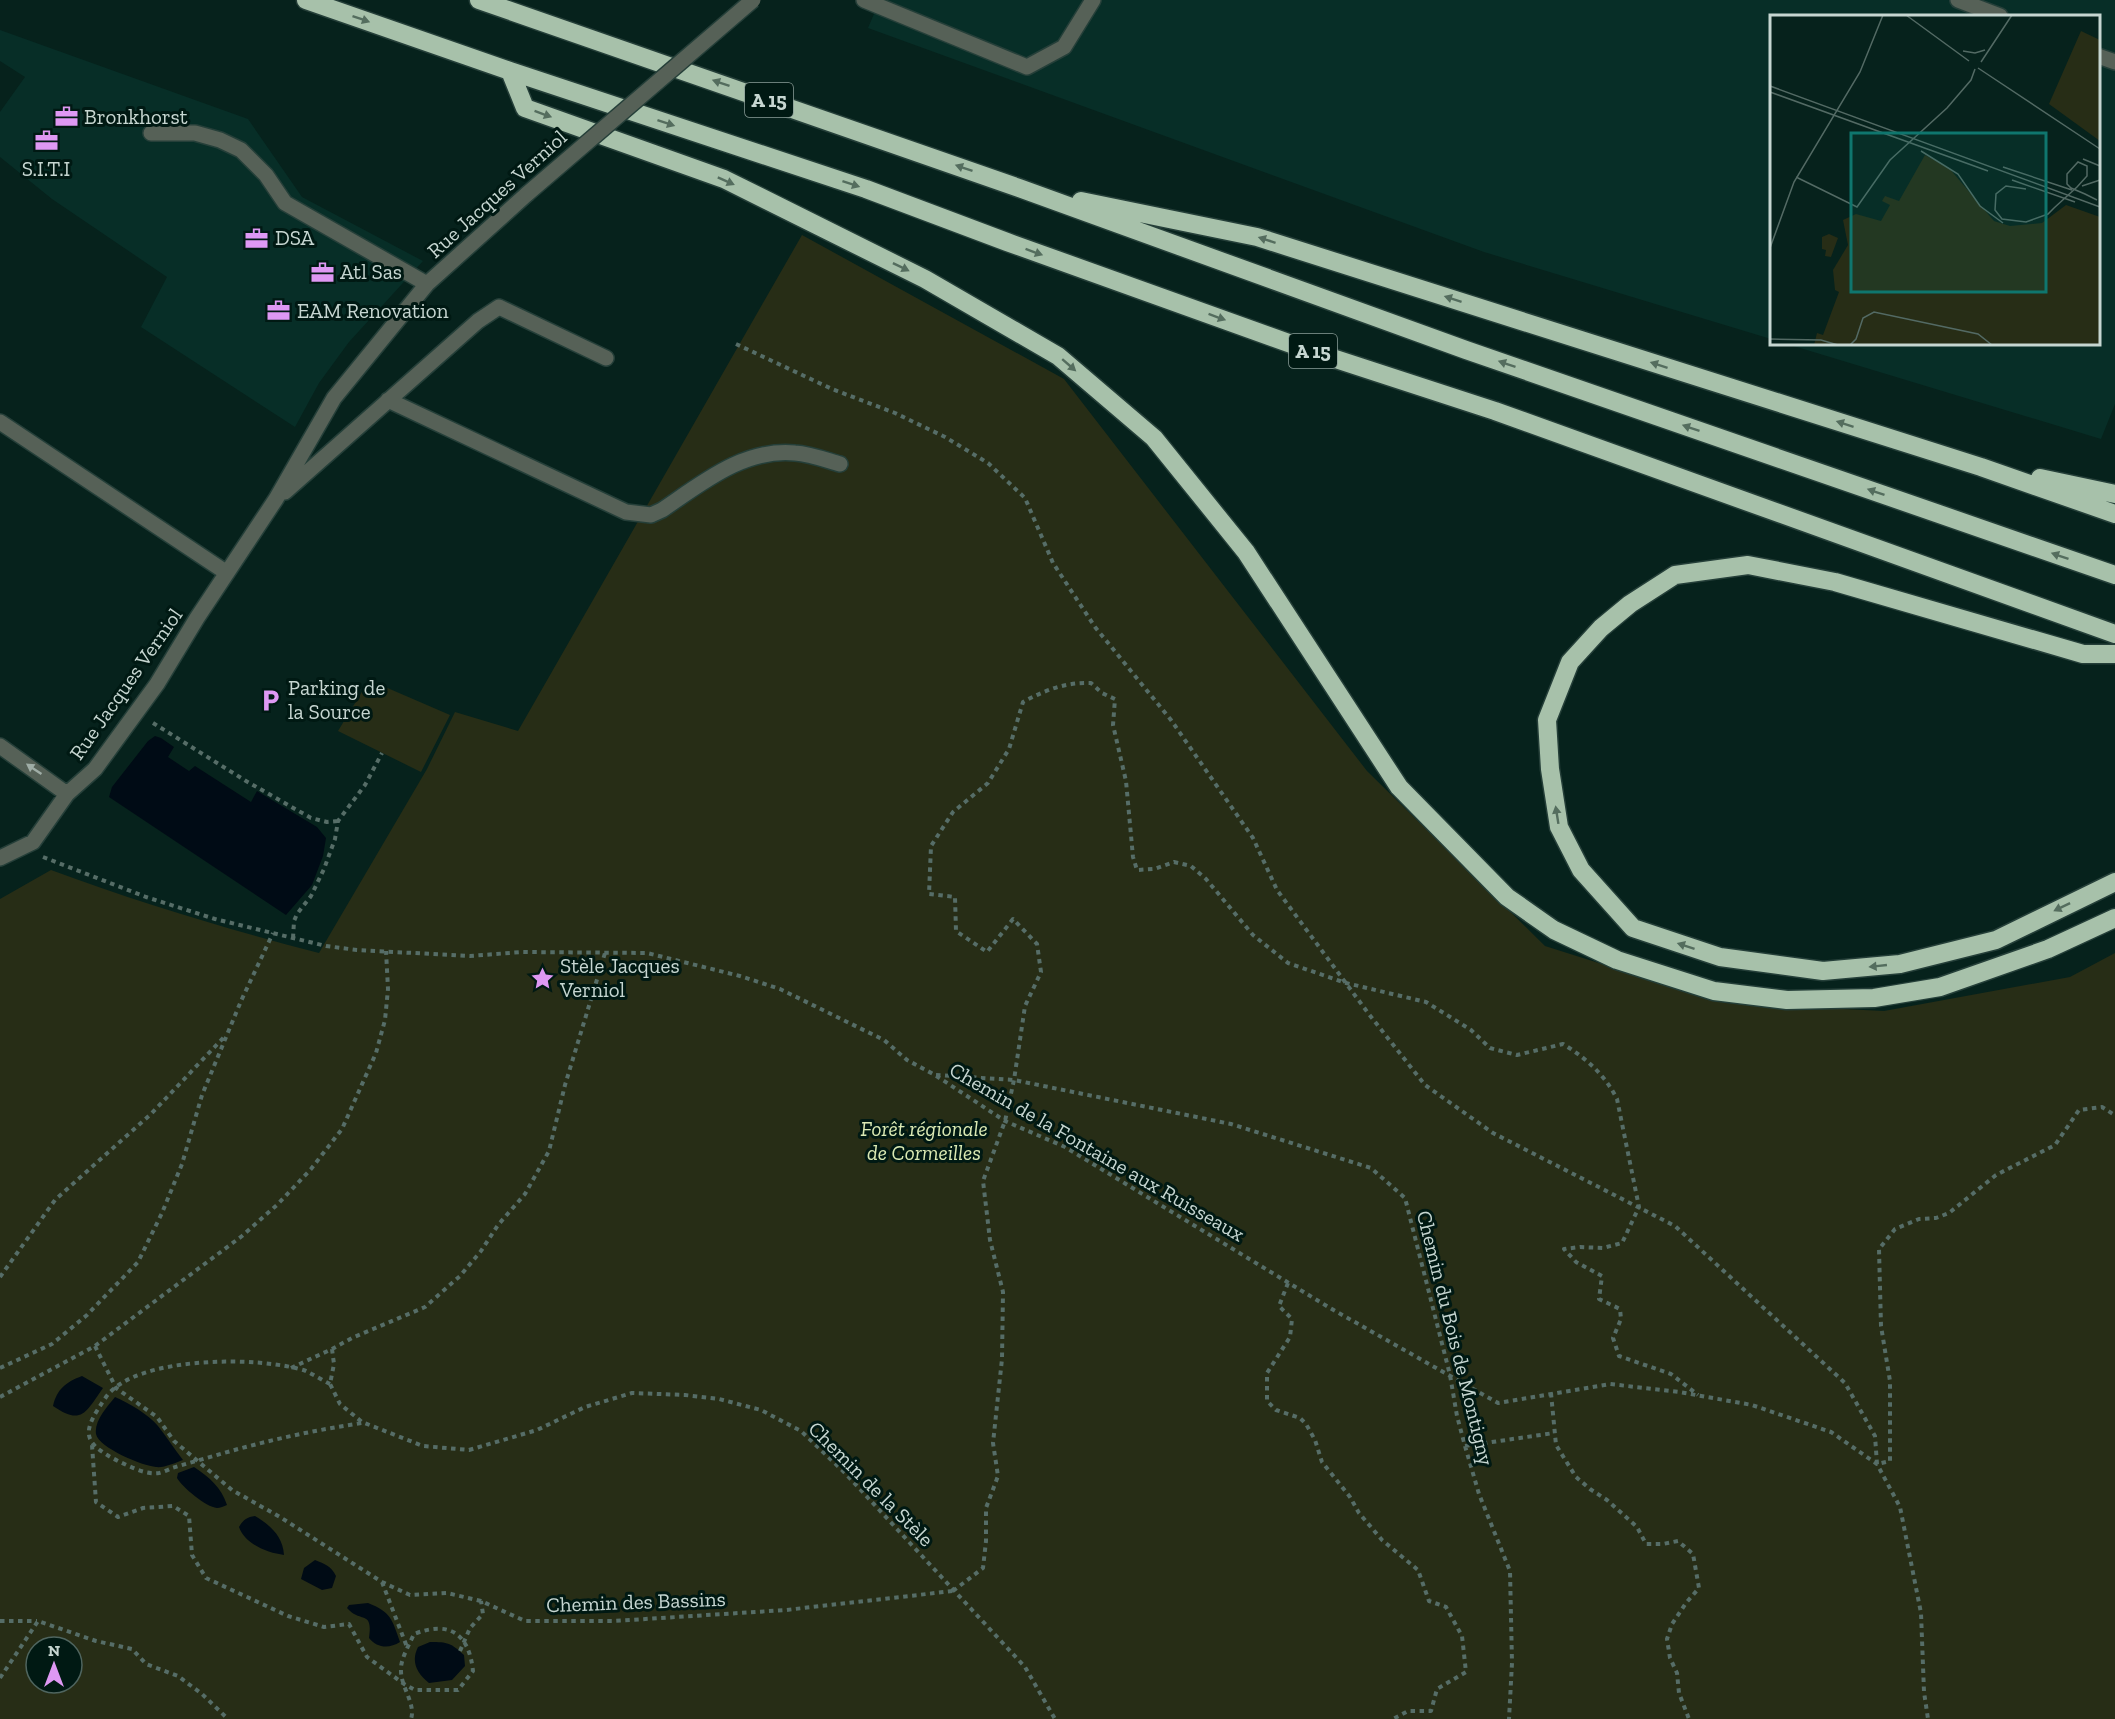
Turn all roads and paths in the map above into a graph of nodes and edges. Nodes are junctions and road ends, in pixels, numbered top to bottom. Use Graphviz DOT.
graph roads {
  1 [pos="306,0"];
  2 [pos="479,0"];
  3 [pos="753,0"];
  4 [pos="864,0"];
  5 [pos="1093,0"];
  6 [pos="1958,0"];
  7 [pos="1997,15"];
  8 [pos="2100,57"];
  9 [pos="2115,62"];
  10 [pos="510,71"];
  11 [pos="151,133"];
  12 [pos="1019,188"];
  13 [pos="428,284"];
  14 [pos="736,344"];
  15 [pos="606,358"];
  16 [pos="388,400"];
  17 [pos="0,422"];
  18 [pos="840,464"];
  19 [pos="1981,467"];
  20 [pos="2115,494"];
  21 [pos="276,500"];
  22 [pos="2115,514"];
  23 [pos="227,573"];
  24 [pos="2115,575"];
  25 [pos="2115,634"];
  26 [pos="2115,654"];
  27 [pos="136,712"];
  28 [pos="0,746"];
  29 [pos="382,753"];
  30 [pos="67,794"];
  31 [pos="338,821"];
  32 [pos="33,842"];
  33 [pos="0,858"];
  34 [pos="2115,882"];
  35 [pos="2115,918"];
  36 [pos="273,933"];
  37 [pos="294,938"];
  38 [pos="386,951"];
  39 [pos="604,953"];
  40 [pos="1346,983"];
  41 [pos="228,1032"];
  42 [pos="935,1075"];
  43 [pos="1014,1080"];
  44 [pos="2115,1113"];
  45 [pos="1005,1121"];
  46 [pos="1639,1208"];
  47 [pos="0,1277"];
  48 [pos="1288,1283"];
  49 [pos="95,1346"];
  50 [pos="332,1349"];
  51 [pos="0,1368"];
  52 [pos="291,1368"];
  53 [pos="1450,1375"];
  54 [pos="330,1384"];
  55 [pos="116,1388"];
  56 [pos="1551,1393"];
  57 [pos="1698,1395"];
  58 [pos="0,1397"];
  59 [pos="362,1422"];
  60 [pos="1554,1433"];
  61 [pos="92,1445"];
  62 [pos="1465,1446"];
  63 [pos="198,1462"];
  64 [pos="1877,1464"];
  65 [pos="382,1582"];
  66 [pos="953,1591"];
  67 [pos="481,1600"];
  68 [pos="0,1621"];
  69 [pos="38,1621"];
  70 [pos="464,1641"];
  71 [pos="408,1648"];
  72 [pos="460,1651"];
  73 [pos="0,1678"];
  74 [pos="404,1684"];
  75 [pos="228,1719"];
  76 [pos="411,1719"];
  77 [pos="1055,1719"];
  78 [pos="1393,1719"];
  79 [pos="1509,1719"];
  80 [pos="1689,1719"];
  81 [pos="1928,1719"];
  1 -- 10 [label="highway, A 15, one-way"];
  12 -- 2 [label="highway, A 15, one-way"];
  3 -- 13 [label="street, Rue Jacques Verniol, bridge"];
  4 -- 5 [label="street"];
  6 -- 7 [label="street"];
  8 -- 9 [label="street"];
  10 -- 25 [label="highway, A 15, one-way"];
  10 -- 35 [label="highway, one-way"];
  11 -- 13 [label="street"];
  19 -- 12 [label="highway, one-way"];
  24 -- 12 [label="highway, A 15, one-way"];
  13 -- 21 [label="street, Rue Jacques Verniol"];
  14 -- 40 [label="path"];
  15 -- 16 [label="street"];
  16 -- 18 [label="street"];
  16 -- 21 [label="street"];
  17 -- 23 [label="street"];
  19 -- 20 [label="highway"];
  19 -- 22 [label="highway"];
  21 -- 23 [label="street, Rue Jacques Verniol"];
  23 -- 27 [label="street, Rue Jacques Verniol"];
  34 -- 26 [label="highway, one-way"];
  27 -- 30 [label="street, Rue Jacques Verniol"];
  27 -- 31 [label="path"];
  30 -- 28 [label="street, one-way"];
  29 -- 31 [label="path"];
  30 -- 32 [label="street, Rue Jacques Verniol"];
  31 -- 37 [label="path"];
  32 -- 33 [label="street, Rue Jacques Verniol"];
  32 -- 36 [label="path, Chemin de la Fontaine aux Ruisseaux"];
  36 -- 37 [label="path, Chemin de la Fontaine aux Ruisseaux"];
  36 -- 41 [label="path"];
  37 -- 38 [label="path, Chemin de la Fontaine aux Ruisseaux"];
  38 -- 39 [label="path, Chemin de la Fontaine aux Ruisseaux"];
  38 -- 49 [label="path"];
  39 -- 42 [label="path, Chemin de la Fontaine aux Ruisseaux"];
  39 -- 50 [label="path"];
  40 -- 43 [label="path"];
  40 -- 46 [label="path"];
  40 -- 46 [label="path"];
  41 -- 47 [label="path"];
  41 -- 51 [label="path"];
  42 -- 43 [label="path, Chemin du Bois de Montigny"];
  42 -- 45 [label="path, Chemin de la Fontaine aux Ruisseaux"];
  43 -- 45 [label="path"];
  43 -- 53 [label="path, Chemin du Bois de Montigny"];
  44 -- 64 [label="path"];
  45 -- 48 [label="path, Chemin de la Fontaine aux Ruisseaux"];
  45 -- 66 [label="path"];
  46 -- 57 [label="path"];
  46 -- 64 [label="path"];
  48 -- 53 [label="path, Chemin de la Fontaine aux Ruisseaux"];
  48 -- 78 [label="path"];
  49 -- 55 [label="path, Chemin des Bassins"];
  49 -- 58 [label="path"];
  50 -- 52 [label="path"];
  50 -- 54 [label="path"];
  52 -- 54 [label="path"];
  52 -- 55 [label="path"];
  53 -- 56 [label="path, Chemin de la Fontaine aux Ruisseaux"];
  53 -- 62 [label="path, Chemin du Bois de Montigny"];
  54 -- 59 [label="path, Chemin de la Stèle"];
  55 -- 61 [label="path"];
  55 -- 63 [label="path, Chemin des Bassins"];
  56 -- 57 [label="path, Chemin de la Fontaine aux Ruisseaux"];
  56 -- 60 [label="path"];
  57 -- 64 [label="path, Chemin de la Fontaine aux Ruisseaux"];
  59 -- 63 [label="path"];
  59 -- 66 [label="path, Chemin de la Stèle"];
  60 -- 62 [label="path"];
  60 -- 80 [label="path"];
  61 -- 63 [label="path"];
  61 -- 74 [label="path"];
  62 -- 79 [label="path, Chemin du Bois de Montigny"];
  63 -- 65 [label="path, Chemin des Bassins"];
  64 -- 81 [label="path, Chemin de la Fontaine aux Ruisseaux"];
  65 -- 67 [label="path, Chemin des Bassins"];
  65 -- 71 [label="path"];
  66 -- 67 [label="path, Chemin des Bassins"];
  66 -- 77 [label="path, Chemin de la Stèle"];
  67 -- 70 [label="path"];
  68 -- 69 [label="path"];
  69 -- 73 [label="path"];
  69 -- 75 [label="path"];
  70 -- 71 [label="path"];
  70 -- 72 [label="path"];
  70 -- 74 [label="path"];
  71 -- 74 [label="path"];
  74 -- 76 [label="path"];
}
